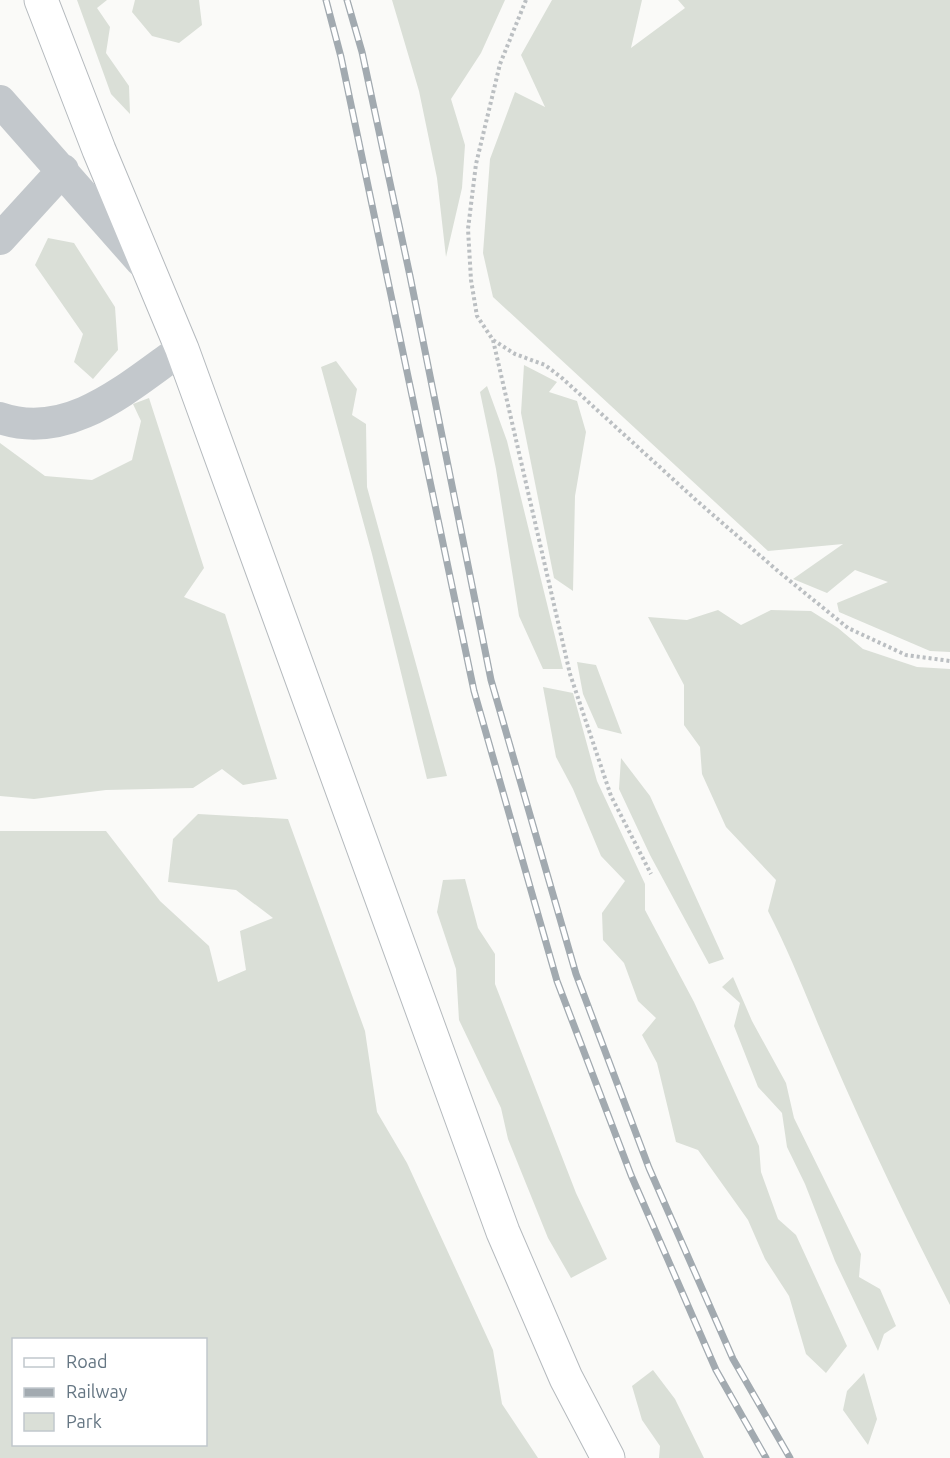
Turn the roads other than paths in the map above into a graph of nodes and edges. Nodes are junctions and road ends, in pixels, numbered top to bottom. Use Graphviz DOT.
graph roads {
  1 [pos="41,0"];
  2 [pos="0,101"];
  3 [pos="63,170"];
  4 [pos="0,239"];
  5 [pos="154,278"];
  6 [pos="182,350"];
  7 [pos="0,418"];
  8 [pos="608,1458"];
  1 -- 5 [label="main road"];
  2 -- 3 [label="street"];
  3 -- 4 [label="street"];
  3 -- 5 [label="street"];
  5 -- 6 [label="main road"];
  6 -- 7 [label="street"];
  6 -- 8 [label="main road"];
}
